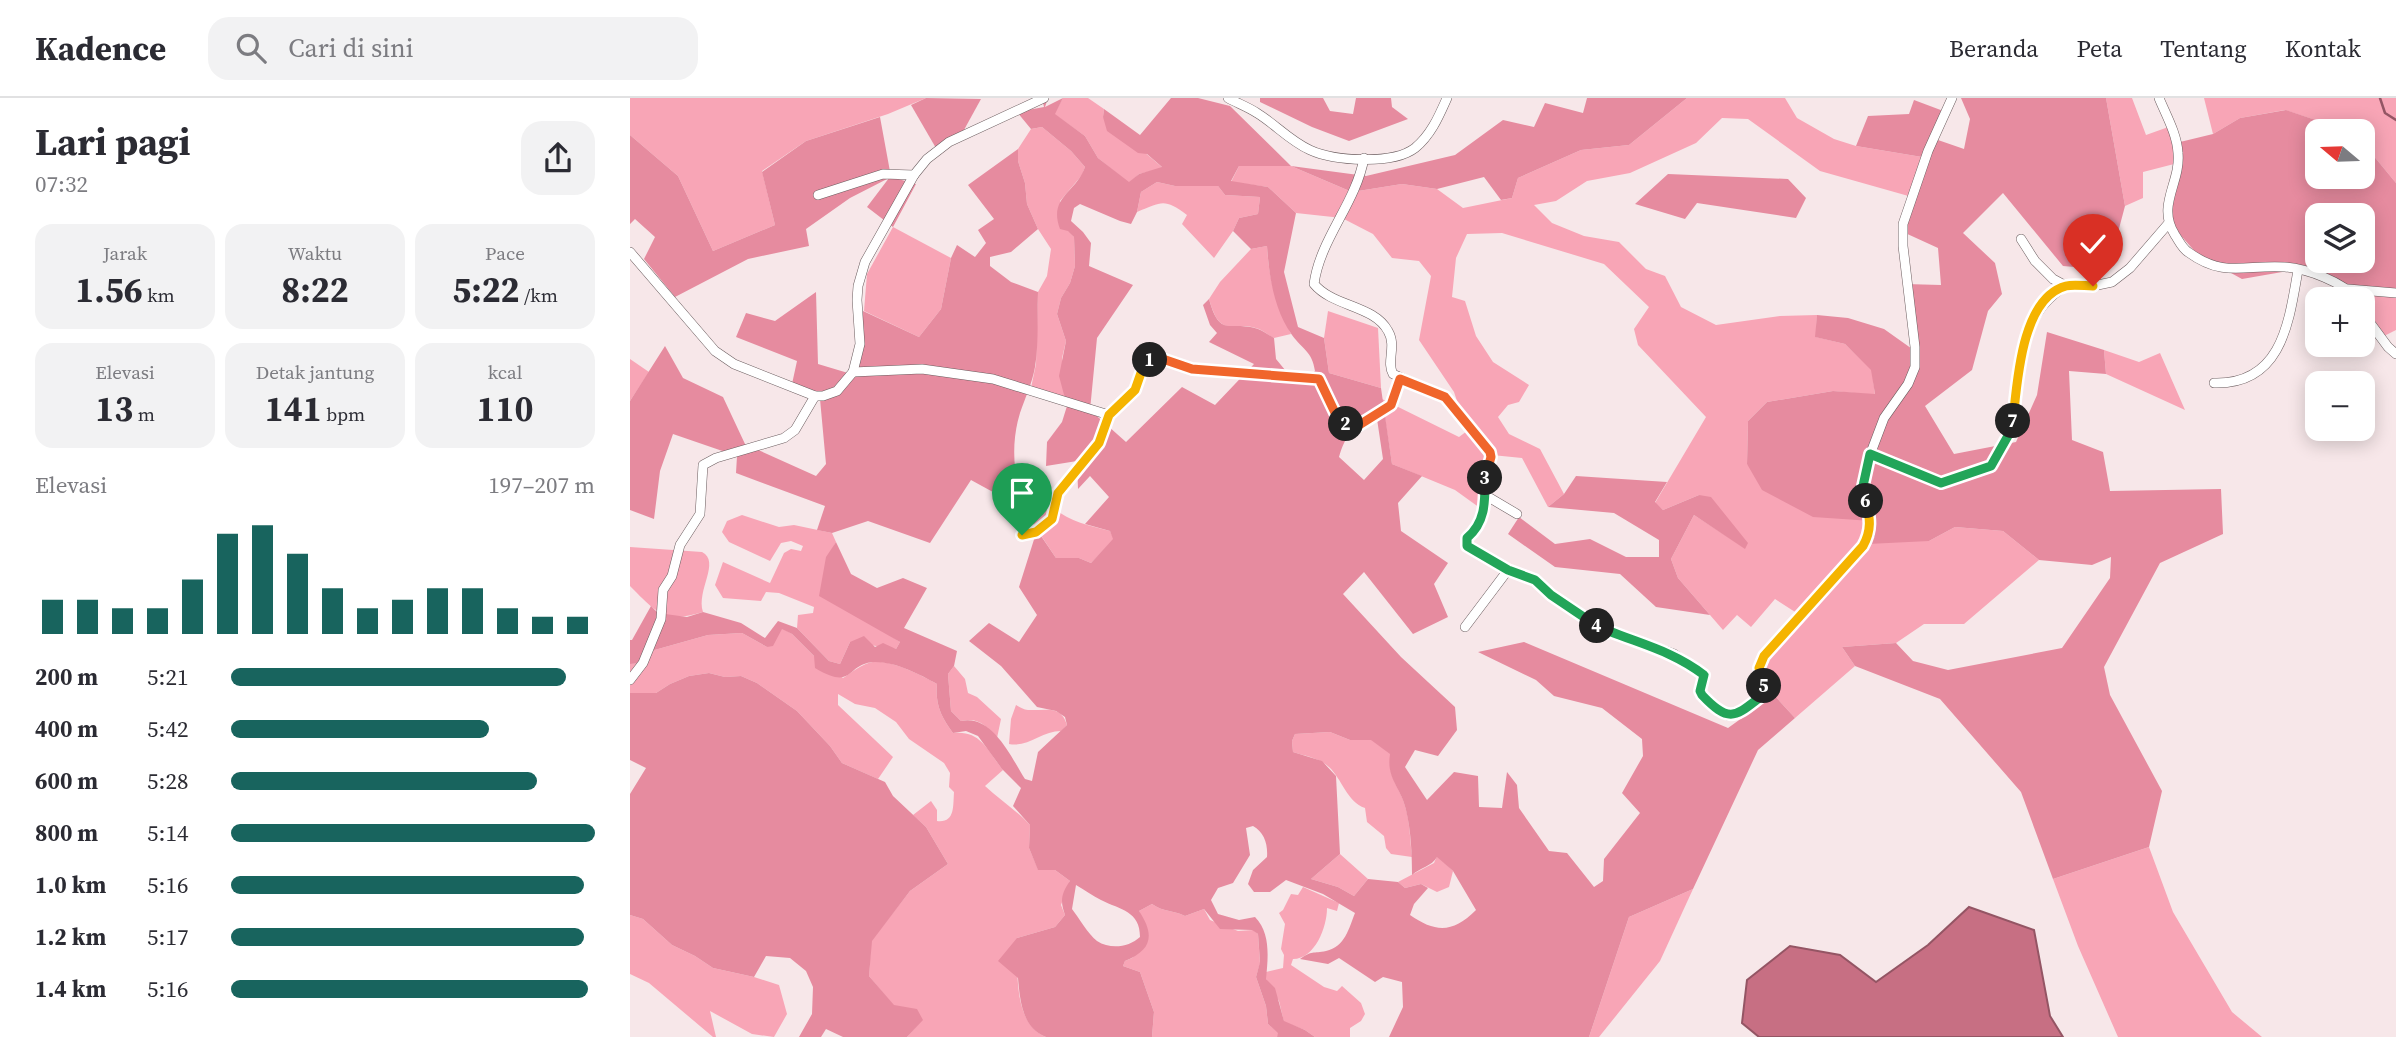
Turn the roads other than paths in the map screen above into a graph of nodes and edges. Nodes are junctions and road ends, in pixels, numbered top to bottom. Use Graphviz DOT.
graph roads {
  1 [pos="1044,98"];
  2 [pos="1228,98"];
  3 [pos="1447,98"];
  4 [pos="1952,98"];
  5 [pos="2159,98"];
  6 [pos="1364,158"];
  7 [pos="914,175"];
  8 [pos="818,195"];
  9 [pos="2168,224"];
  10 [pos="2021,239"];
  11 [pos="631,256"];
  12 [pos="2298,270"];
  13 [pos="2066,286"];
  14 [pos="2344,287"];
  15 [pos="2375,291"];
  16 [pos="2396,293"];
  17 [pos="2375,330"];
  18 [pos="2396,354"];
  19 [pos="853,372"];
  20 [pos="1400,379"];
  21 [pos="2214,383"];
  22 [pos="815,396"];
  23 [pos="1109,415"];
  24 [pos="1870,454"];
  25 [pos="1485,495"];
  26 [pos="1517,514"];
  27 [pos="1022,535"];
  28 [pos="1508,570"];
  29 [pos="1465,627"];
  30 [pos="630,680"];
  1 -- 7 [label="street"];
  2 -- 6 [label="street"];
  3 -- 6 [label="street"];
  4 -- 24 [label="street"];
  5 -- 9 [label="street"];
  6 -- 20 [label="street"];
  7 -- 8 [label="street"];
  7 -- 19 [label="street"];
  9 -- 12 [label="street"];
  9 -- 13 [label="street"];
  10 -- 13 [label="street"];
  11 -- 22 [label="street"];
  12 -- 14 [label="street"];
  12 -- 21 [label="street"];
  13 -- 24 [label="street"];
  15 -- 16 [label="street"];
  17 -- 18 [label="street"];
  19 -- 22 [label="street"];
  19 -- 23 [label="street"];
  20 -- 23 [label="street"];
  20 -- 25 [label="street"];
  22 -- 30 [label="street"];
  23 -- 27 [label="street"];
  24 -- 28 [label="street"];
  25 -- 26 [label="street"];
  25 -- 28 [label="street"];
  28 -- 29 [label="street"];
}
